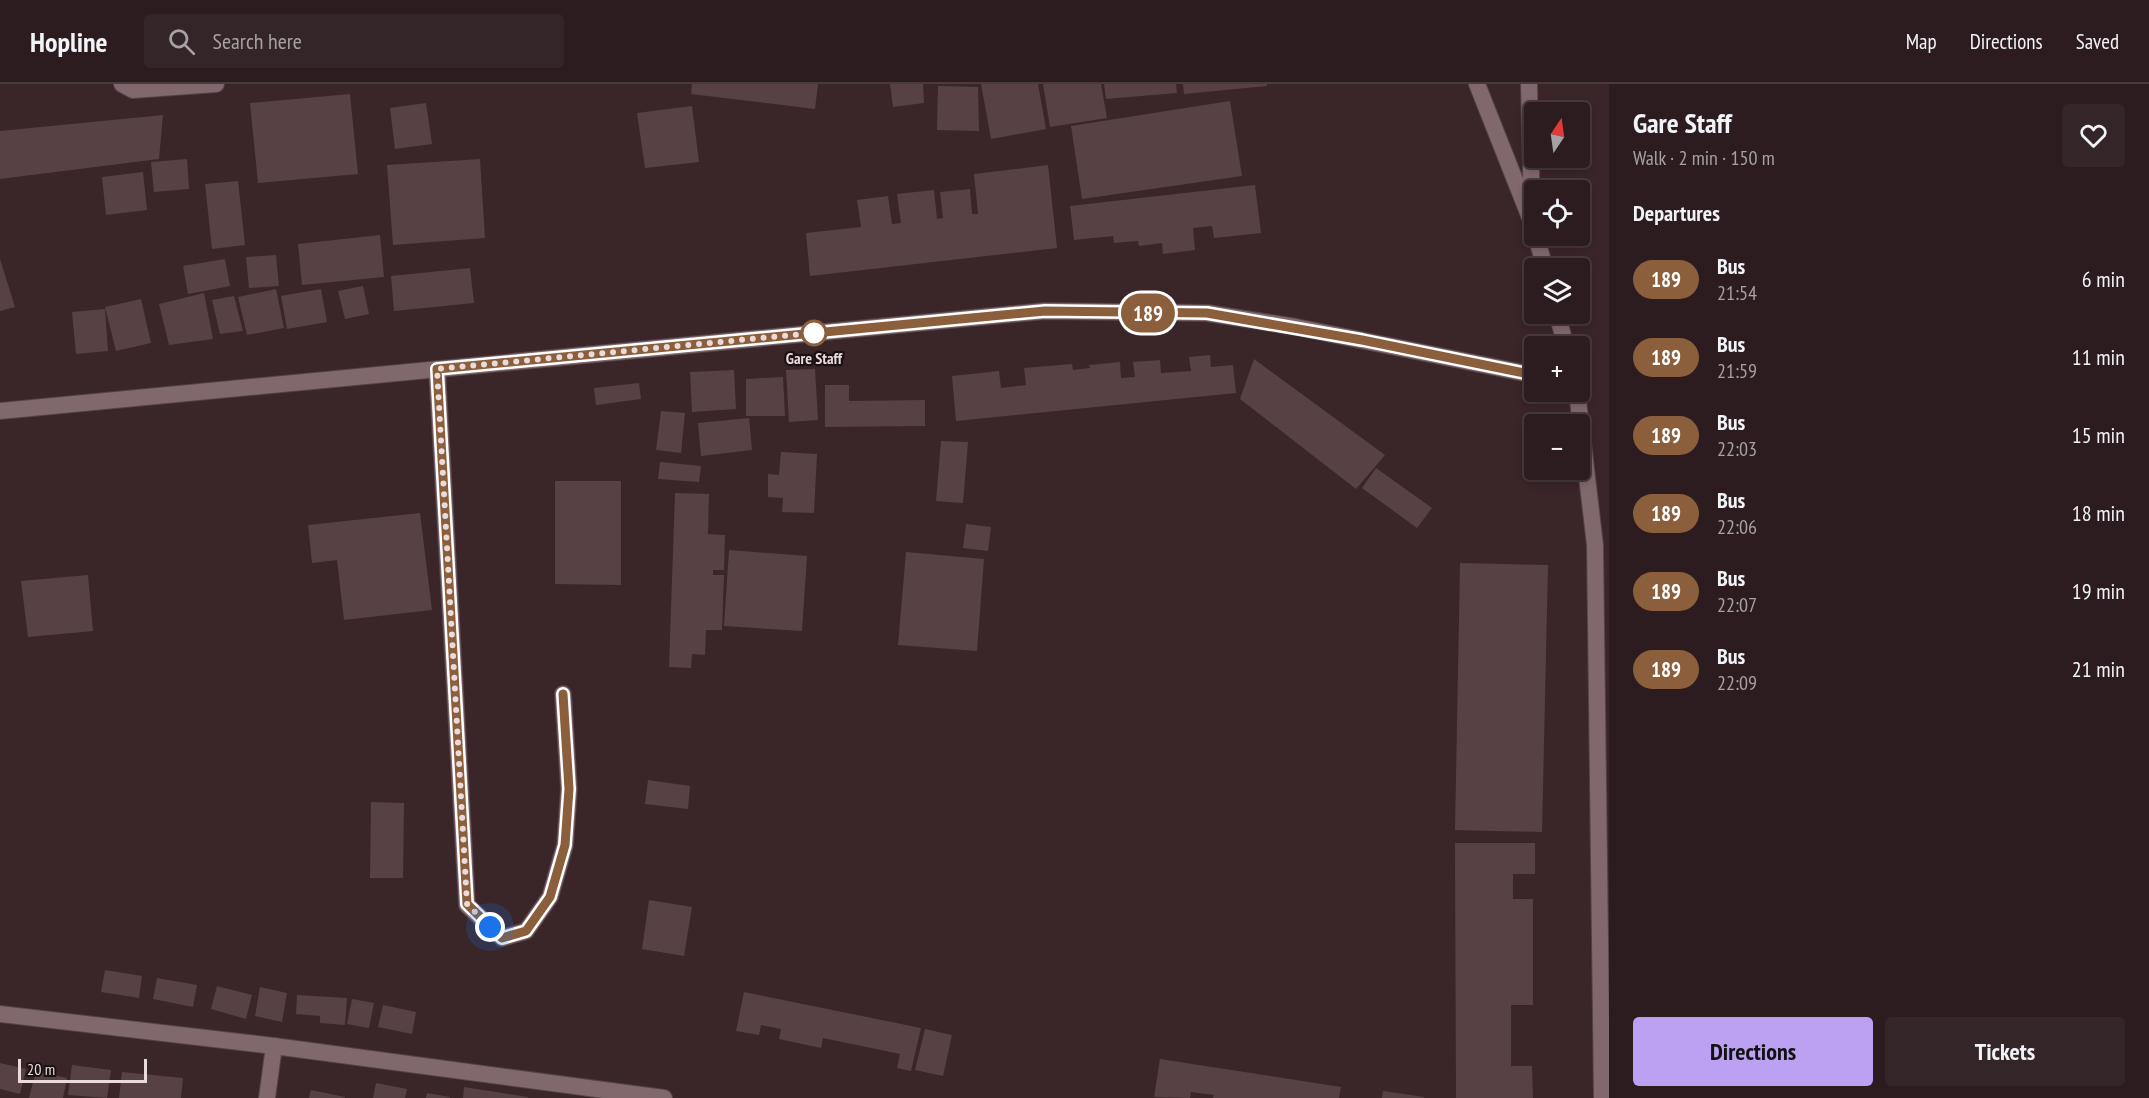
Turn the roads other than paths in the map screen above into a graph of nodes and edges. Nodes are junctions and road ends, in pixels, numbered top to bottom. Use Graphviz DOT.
graph roads {
  1 [pos="122,84"];
  2 [pos="216,84"];
  3 [pos="1477,84"];
  4 [pos="1529,84"];
  5 [pos="1533,180"];
  6 [pos="1524,201"];
  7 [pos="437,369"];
  8 [pos="1524,373"];
  9 [pos="1578,402"];
  10 [pos="0,411"];
  11 [pos="563,694"];
  12 [pos="0,1014"];
  13 [pos="274,1046"];
  14 [pos="655,1097"];
  15 [pos="267,1098"];
  16 [pos="1602,1098"];
  1 -- 2 [label="street"];
  3 -- 6 [label="street"];
  4 -- 5 [label="street"];
  7 -- 8 [label="street"];
  7 -- 10 [label="street"];
  7 -- 11 [label="street"];
  9 -- 16 [label="street"];
  12 -- 13 [label="street"];
  13 -- 14 [label="street"];
  13 -- 15 [label="street"];
}
